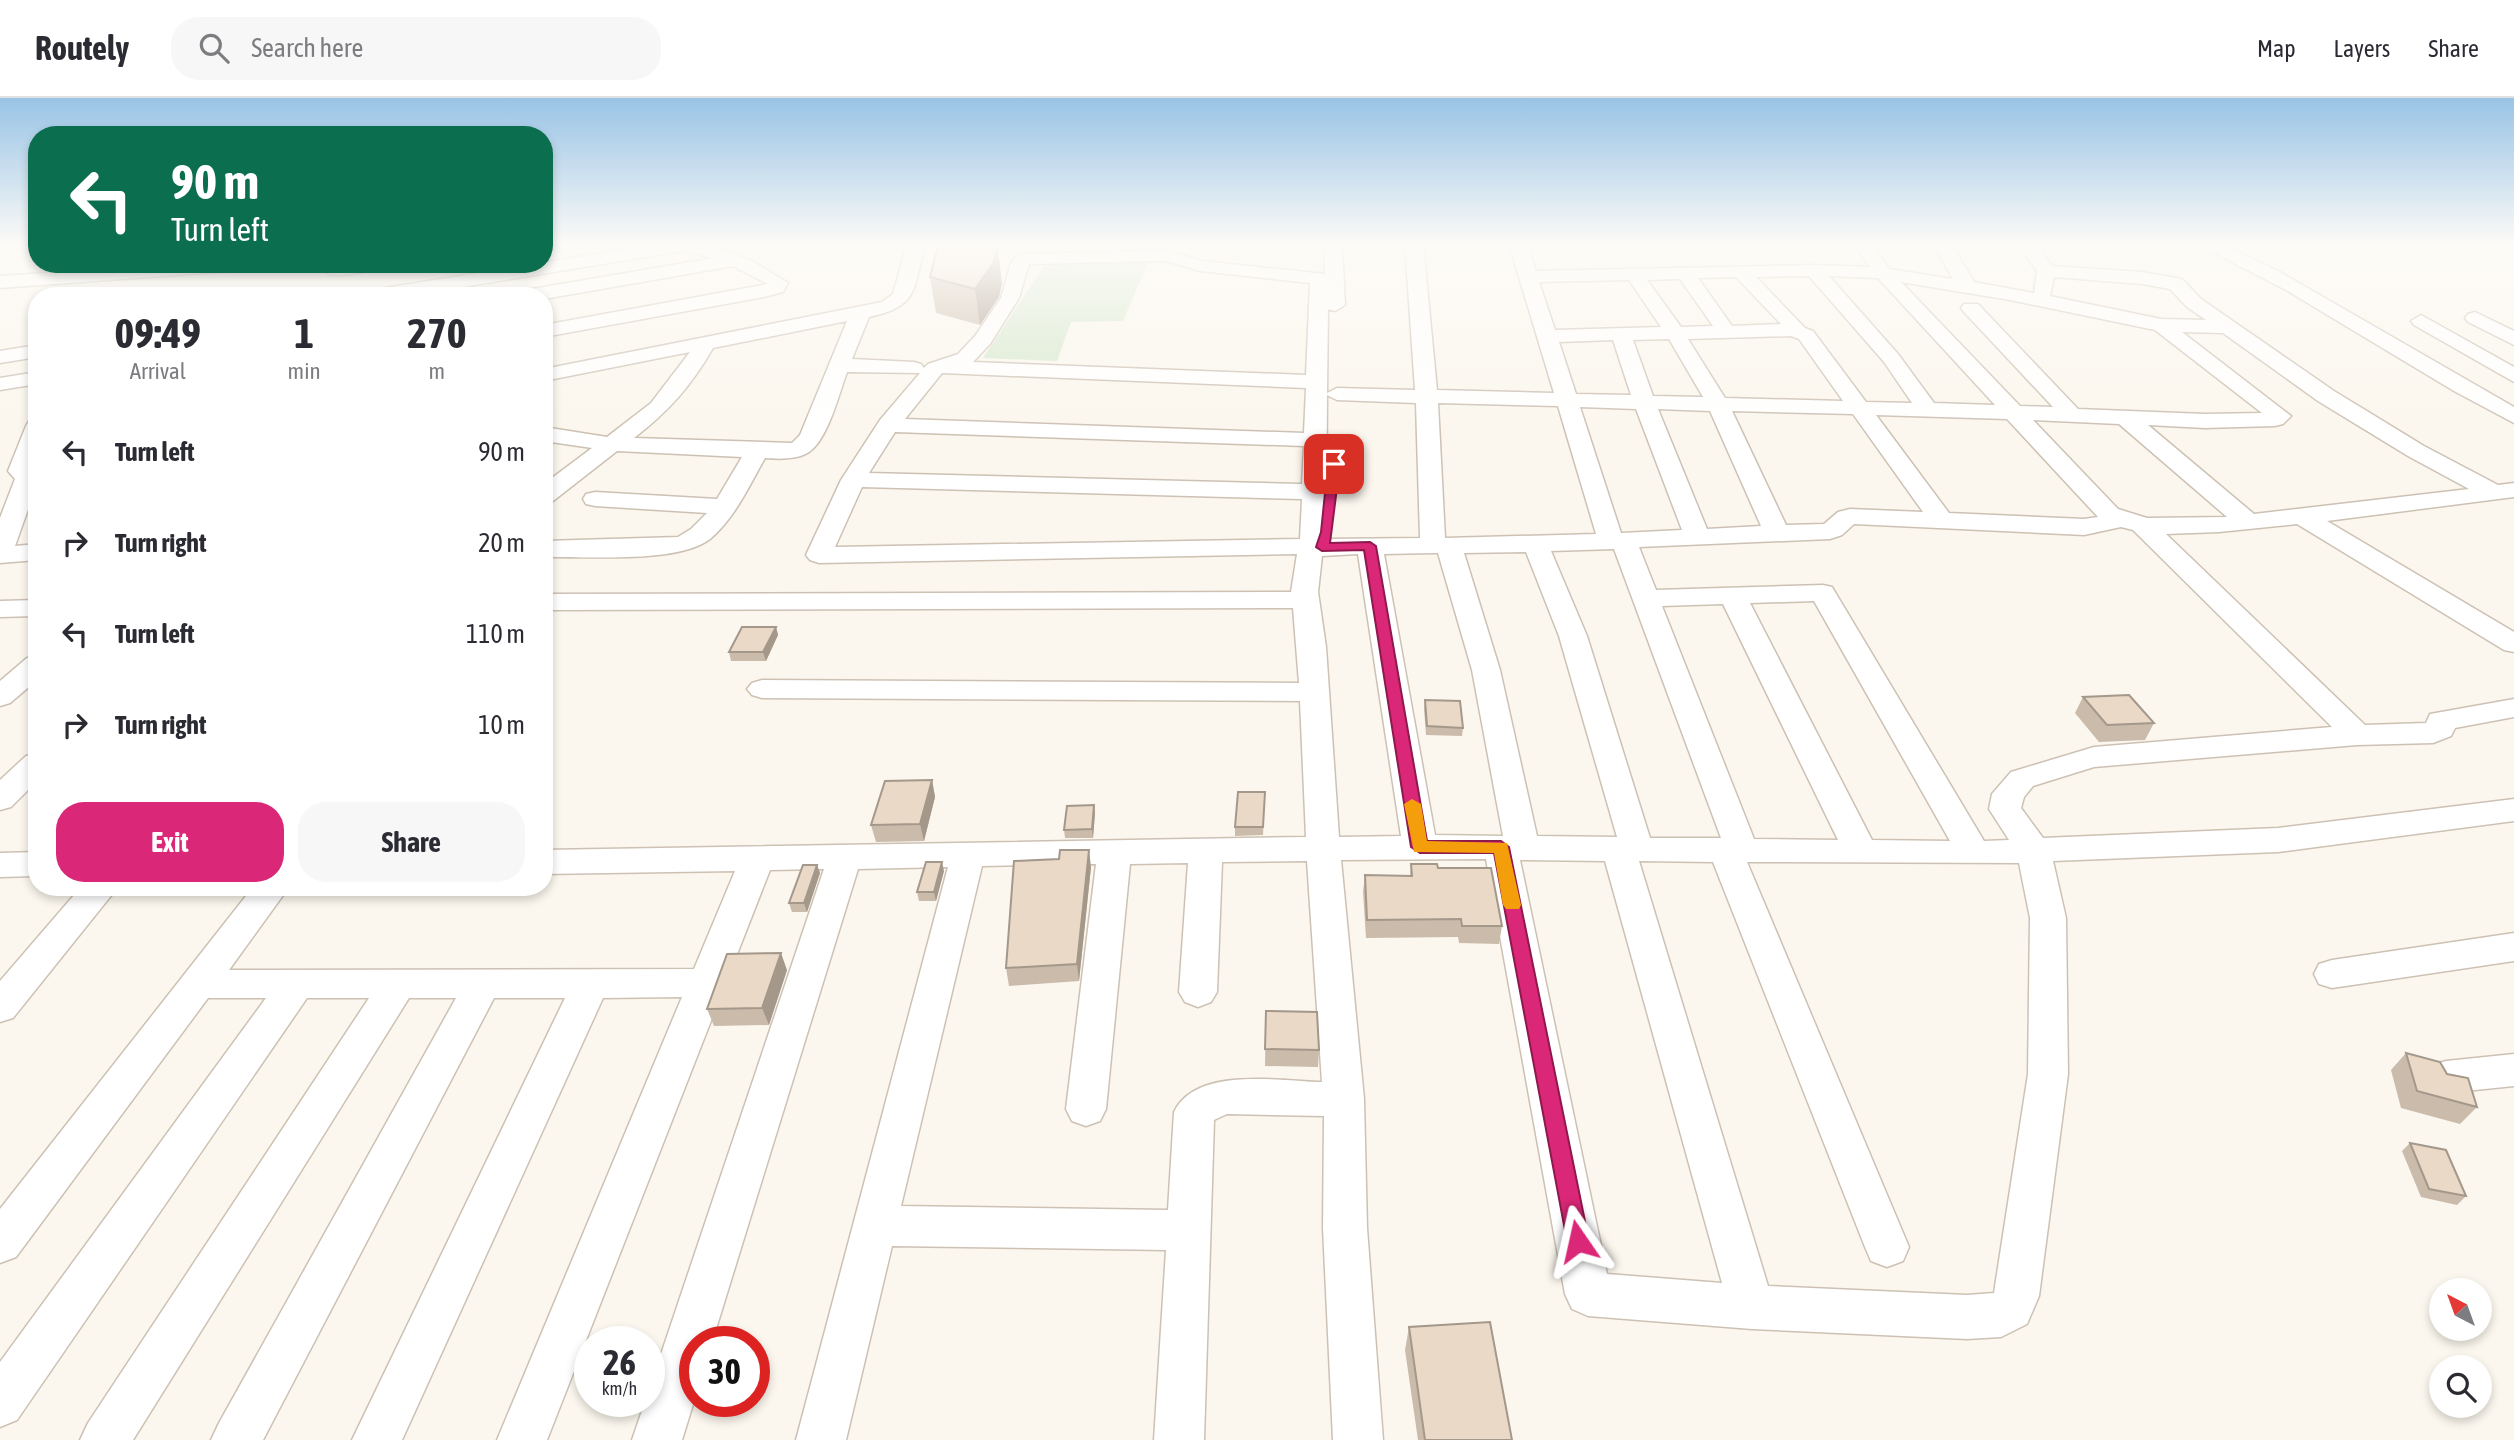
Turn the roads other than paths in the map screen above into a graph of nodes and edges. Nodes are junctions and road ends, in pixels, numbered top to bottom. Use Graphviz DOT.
graph roads {
  1 [pos="1915,306"];
  2 [pos="584,307"];
  3 [pos="678,307"];
  4 [pos="889,307"];
  5 [pos="1005,307"];
  6 [pos="1318,307"];
  7 [pos="1334,307"];
  8 [pos="1419,307"];
  9 [pos="1538,307"];
  10 [pos="1656,307"];
  11 [pos="1709,307"];
  12 [pos="1775,307"];
  13 [pos="1846,307"];
  14 [pos="1921,307"];
  15 [pos="2071,307"];
  16 [pos="2201,307"];
  17 [pos="2330,307"];
  18 [pos="860,314"];
  19 [pos="2475,318"];
  20 [pos="2421,321"];
  21 [pos="593,322"];
  22 [pos="2161,324"];
  23 [pos="2228,327"];
  24 [pos="553,329"];
  25 [pos="1793,330"];
  26 [pos="1727,332"];
  27 [pos="1675,333"];
  28 [pos="1621,335"];
  29 [pos="1547,336"];
  30 [pos="2514,339"];
  31 [pos="705,344"];
  32 [pos="28,352"];
  33 [pos="0,357"];
  34 [pos="616,361"];
  35 [pos="838,365"];
  36 [pos="944,367"];
  37 [pos="914,368"];
  38 [pos="553,373"];
  39 [pos="2514,376"];
  40 [pos="28,379"];
  41 [pos="1317,382"];
  42 [pos="0,384"];
  43 [pos="1336,394"];
  44 [pos="1426,397"];
  45 [pos="1567,400"];
  46 [pos="1644,402"];
  47 [pos="1718,404"];
  48 [pos="1858,408"];
  49 [pos="1927,409"];
  50 [pos="2010,412"];
  51 [pos="2072,415"];
  52 [pos="2514,416"];
  53 [pos="2125,417"];
  54 [pos="888,425"];
  55 [pos="553,435"];
  56 [pos="1316,440"];
  57 [pos="609,444"];
  58 [pos="28,448"];
  59 [pos="757,451"];
  60 [pos="28,475"];
  61 [pos="853,480"];
  62 [pos="28,487"];
  63 [pos="553,489"];
  64 [pos="2504,491"];
  65 [pos="1315,492"];
  66 [pos="595,499"];
  67 [pos="723,507"];
  68 [pos="2303,516"];
  69 [pos="1942,521"];
  70 [pos="2130,522"];
  71 [pos="2248,522"];
  72 [pos="1777,534"];
  73 [pos="1698,538"];
  74 [pos="1617,541"];
  75 [pos="1535,544"];
  76 [pos="1370,546"];
  77 [pos="1441,546"];
  78 [pos="1322,547"];
  79 [pos="553,549"];
  80 [pos="28,552"];
  81 [pos="0,554"];
  82 [pos="1733,597"];
  83 [pos="1647,598"];
  84 [pos="1304,600"];
  85 [pos="553,602"];
  86 [pos="28,608"];
  87 [pos="0,609"];
  88 [pos="2514,644"];
  89 [pos="28,672"];
  90 [pos="762,689"];
  91 [pos="1313,692"];
  92 [pos="0,697"];
  93 [pos="2514,708"];
  94 [pos="2357,735"];
  95 [pos="28,772"];
  96 [pos="0,799"];
  97 [pos="2514,810"];
  98 [pos="1420,847"];
  99 [pos="1512,847"];
  100 [pos="1323,848"];
  101 [pos="1628,848"];
  102 [pos="1733,850"];
  103 [pos="1206,851"];
  104 [pos="2034,851"];
  105 [pos="1861,852"];
  106 [pos="1114,853"];
  107 [pos="1974,853"];
  108 [pos="968,855"];
  109 [pos="758,857"];
  110 [pos="845,857"];
  111 [pos="553,862"];
  112 [pos="28,864"];
  113 [pos="0,865"];
  114 [pos="93,896"];
  115 [pos="265,896"];
  116 [pos="2514,947"];
  117 [pos="2332,974"];
  118 [pos="707,982"];
  119 [pos="399,983"];
  120 [pos="483,983"];
  121 [pos="591,983"];
  122 [pos="197,984"];
  123 [pos="298,984"];
  124 [pos="1198,992"];
  125 [pos="0,1006"];
  126 [pos="2514,1070"];
  127 [pos="2446,1077"];
  128 [pos="1344,1099"];
  129 [pos="1086,1109"];
  130 [pos="874,1226"];
  131 [pos="1189,1230"];
  132 [pos="0,1243"];
  133 [pos="1887,1247"];
  134 [pos="1752,1307"];
  135 [pos="0,1403"];
  136 [pos="105,1440"];
  137 [pos="236,1440"];
  138 [pos="377,1440"];
  139 [pos="522,1440"];
  140 [pos="657,1440"];
  141 [pos="821,1440"];
  142 [pos="1180,1440"];
  143 [pos="1358,1440"];
  1 -- 50 [label="street"];
  2 -- 21 [label="street"];
  3 -- 21 [label="street"];
  4 -- 18 [label="street"];
  5 -- 36 [label="street"];
  6 -- 41 [label="street"];
  7 -- 43 [label="street"];
  8 -- 44 [label="street"];
  9 -- 29 [label="street"];
  10 -- 27 [label="street"];
  11 -- 26 [label="street"];
  12 -- 25 [label="street"];
  13 -- 49 [label="street"];
  14 -- 51 [label="street"];
  15 -- 22 [label="street"];
  16 -- 23 [label="street"];
  17 -- 52 [label="street"];
  18 -- 31 [label="street"];
  18 -- 35 [label="street"];
  19 -- 30 [label="street"];
  20 -- 39 [label="street"];
  21 -- 24 [label="street"];
  21 -- 34 [label="street"];
  22 -- 23 [label="street"];
  22 -- 53 [label="street"];
  23 -- 64 [label="street"];
  25 -- 26 [label="street"];
  25 -- 48 [label="street"];
  26 -- 27 [label="street"];
  27 -- 28 [label="street"];
  27 -- 47 [label="street"];
  28 -- 29 [label="street"];
  28 -- 46 [label="street"];
  29 -- 45 [label="street"];
  31 -- 34 [label="street"];
  31 -- 57 [label="street"];
  32 -- 33 [label="street"];
  34 -- 38 [label="street"];
  35 -- 37 [label="street"];
  35 -- 59 [label="street"];
  36 -- 41 [label="street"];
  36 -- 54 [label="street"];
  40 -- 42 [label="street"];
  41 -- 56 [label="street"];
  43 -- 44 [label="street"];
  43 -- 78 [label="street"];
  44 -- 45 [label="street"];
  44 -- 77 [label="street"];
  45 -- 46 [label="street"];
  45 -- 74 [label="street"];
  46 -- 47 [label="street"];
  46 -- 73 [label="street"];
  47 -- 48 [label="street"];
  47 -- 72 [label="street"];
  48 -- 49 [label="street"];
  48 -- 69 [label="street"];
  49 -- 50 [label="street"];
  50 -- 51 [label="street"];
  50 -- 70 [label="street"];
  51 -- 53 [label="street"];
  53 -- 71 [label="street"];
  54 -- 56 [label="street"];
  54 -- 61 [label="street"];
  55 -- 57 [label="street"];
  56 -- 65 [label="street"];
  57 -- 59 [label="street"];
  57 -- 63 [label="street"];
  58 -- 60 [label="street"];
  59 -- 67 [label="street"];
  61 -- 65 [label="street"];
  61 -- 65 [label="street"];
  62 -- 81 [label="street"];
  64 -- 68 [label="street"];
  66 -- 67 [label="street"];
  67 -- 79 [label="street"];
  68 -- 71 [label="street"];
  68 -- 88 [label="street"];
  69 -- 70 [label="street"];
  69 -- 72 [label="street"];
  70 -- 71 [label="street"];
  70 -- 94 [label="street"];
  72 -- 73 [label="street"];
  73 -- 74 [label="street"];
  74 -- 75 [label="street"];
  74 -- 83 [label="street"];
  75 -- 77 [label="street"];
  75 -- 101 [label="street"];
  76 -- 77 [label="street"];
  76 -- 78 [label="street"];
  76 -- 98 [label="street"];
  77 -- 99 [label="street"];
  78 -- 84 [label="street"];
  80 -- 81 [label="street"];
  82 -- 83 [label="street"];
  82 -- 105 [label="street"];
  82 -- 107 [label="street"];
  83 -- 102 [label="street"];
  84 -- 85 [label="street"];
  84 -- 91 [label="street"];
  86 -- 87 [label="street"];
  89 -- 92 [label="street"];
  90 -- 91 [label="street"];
  91 -- 100 [label="street"];
  93 -- 94 [label="street"];
  94 -- 104 [label="street"];
  95 -- 96 [label="street"];
  97 -- 104 [label="street"];
  98 -- 99 [label="street"];
  98 -- 100 [label="street"];
  99 -- 101 [label="street"];
  99 -- 134 [label="street"];
  100 -- 103 [label="street"];
  100 -- 128 [label="street"];
  101 -- 102 [label="street"];
  101 -- 134 [label="street"];
  102 -- 105 [label="street"];
  102 -- 133 [label="street"];
  103 -- 106 [label="street"];
  103 -- 124 [label="street"];
  104 -- 107 [label="street"];
  104 -- 134 [label="street"];
  105 -- 107 [label="street"];
  106 -- 108 [label="street"];
  106 -- 129 [label="street"];
  108 -- 110 [label="street"];
  108 -- 130 [label="street"];
  109 -- 110 [label="street"];
  109 -- 111 [label="street"];
  109 -- 118 [label="street"];
  110 -- 140 [label="street"];
  112 -- 113 [label="street"];
  114 -- 125 [label="street"];
  115 -- 122 [label="street"];
  116 -- 117 [label="street"];
  118 -- 121 [label="street"];
  118 -- 139 [label="street"];
  119 -- 120 [label="street"];
  119 -- 123 [label="street"];
  119 -- 136 [label="street"];
  120 -- 121 [label="street"];
  120 -- 137 [label="street"];
  121 -- 138 [label="street"];
  122 -- 123 [label="street"];
  122 -- 132 [label="street"];
  123 -- 135 [label="street"];
  126 -- 127 [label="street"];
  128 -- 131 [label="street"];
  128 -- 143 [label="street"];
  130 -- 131 [label="street"];
  130 -- 141 [label="street"];
  131 -- 142 [label="street"];
}
